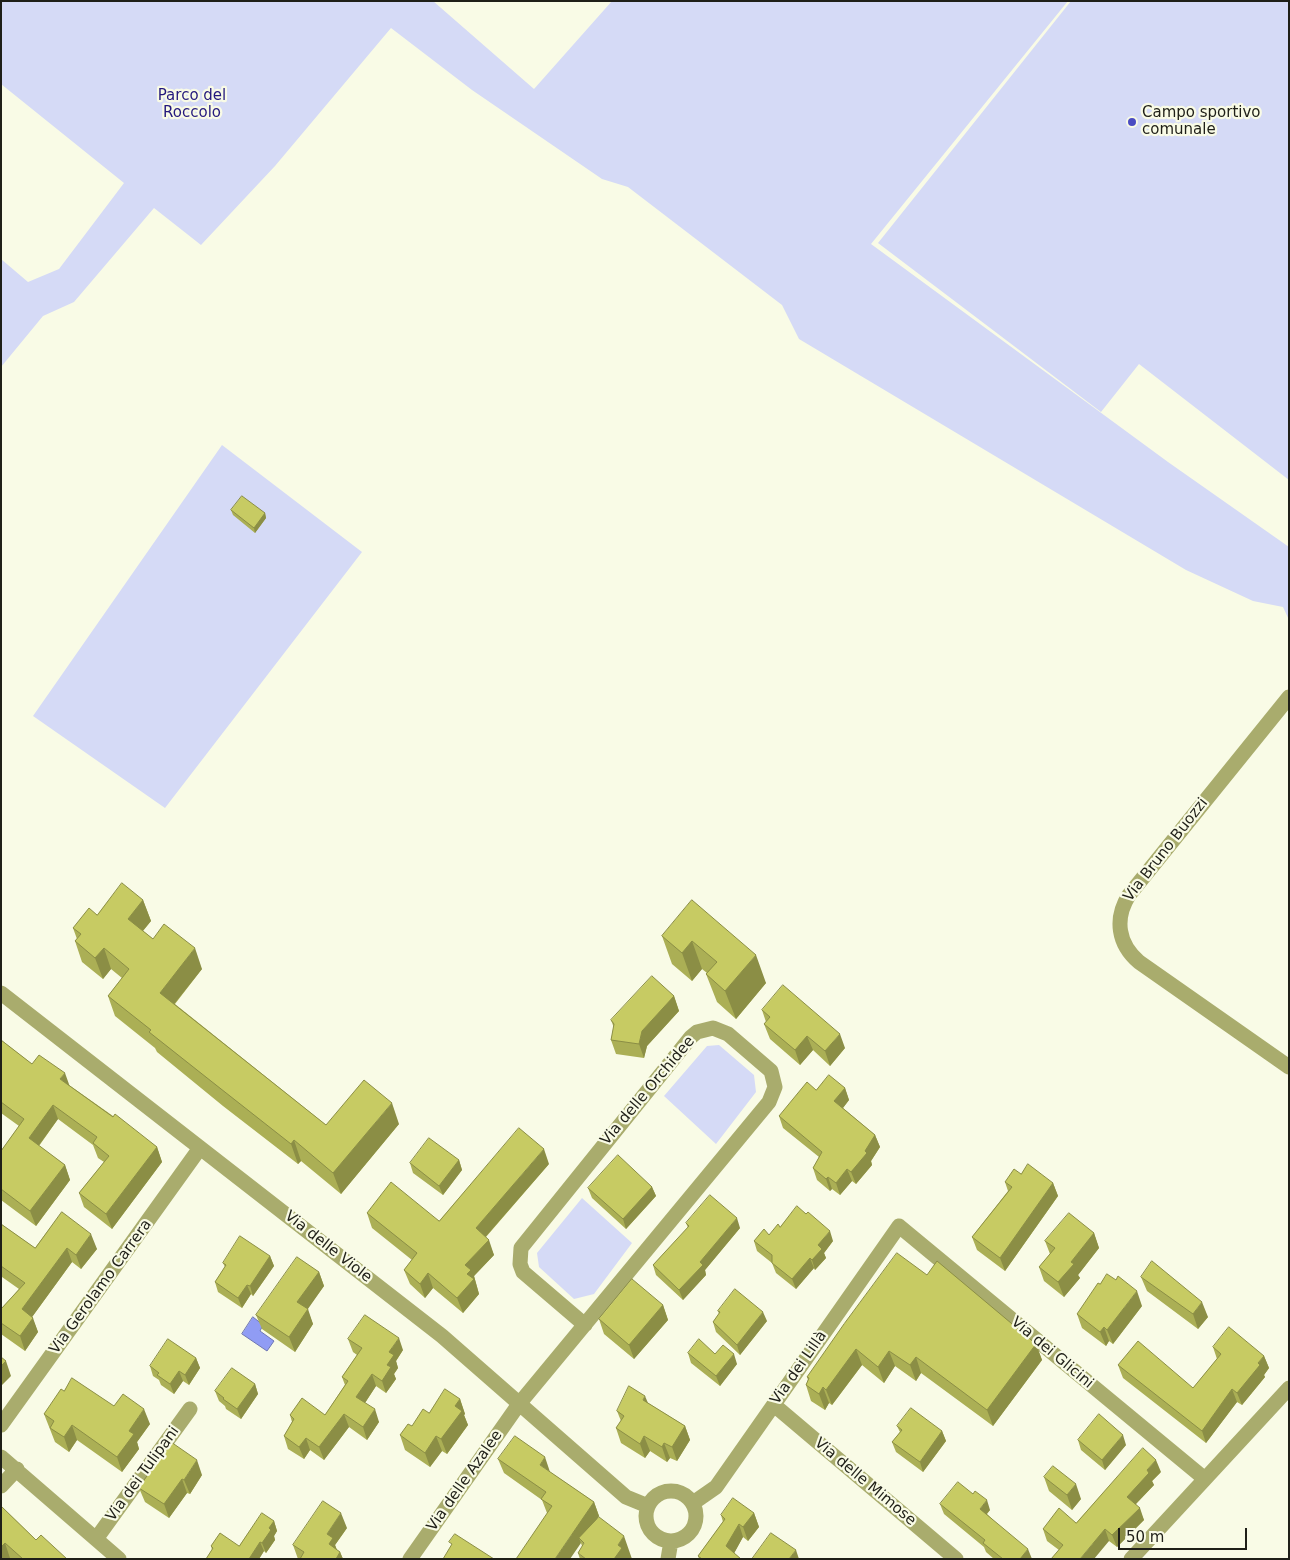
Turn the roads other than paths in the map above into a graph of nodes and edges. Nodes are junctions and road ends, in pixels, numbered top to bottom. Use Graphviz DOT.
graph roads {
  1 [pos="1289,697"];
  2 [pos="1,993"];
  3 [pos="1289,1067"];
  4 [pos="200,1148"];
  5 [pos="899,1226"];
  6 [pos="585,1325"];
  7 [pos="1289,1388"];
  8 [pos="519,1404"];
  9 [pos="774,1405"];
  10 [pos="190,1409"];
  11 [pos="1,1426"];
  12 [pos="1,1457"];
  13 [pos="17,1468"];
  14 [pos="1205,1479"];
  15 [pos="1,1486"];
  16 [pos="692,1504"];
  17 [pos="648,1506"];
  18 [pos="96,1539"];
  19 [pos="671,1541"];
  20 [pos="119,1559"];
  21 [pos="410,1559"];
  22 [pos="668,1559"];
  23 [pos="956,1559"];
  24 [pos="1132,1559"];
  1 -- 3 [label="street, Via Bruno Buozzi"];
  2 -- 4 [label="street, Via delle Viole"];
  4 -- 8 [label="street, Via delle Viole"];
  4 -- 11 [label="street, Via Gerolamo Carrera"];
  5 -- 9 [label="street, Via dei Lillà"];
  5 -- 14 [label="street, Via dei Glicini"];
  6 -- 6 [label="street, Via delle Orchidee"];
  6 -- 8 [label="street, Via delle Orchidee"];
  7 -- 14 [label="street"];
  8 -- 17 [label="street, Via delle Viole"];
  8 -- 21 [label="street, Via delle Azalee"];
  9 -- 16 [label="street, Via dei Lillà"];
  9 -- 23 [label="street, Via delle Mimose"];
  10 -- 18 [label="street, Via dei Tulipani"];
  12 -- 13 [label="street"];
  13 -- 15 [label="street"];
  13 -- 18 [label="street"];
  14 -- 24 [label="street"];
  16 -- 17 [label="street"];
  16 -- 19 [label="street"];
  17 -- 19 [label="street"];
  18 -- 20 [label="street"];
  19 -- 22 [label="street"];
}
